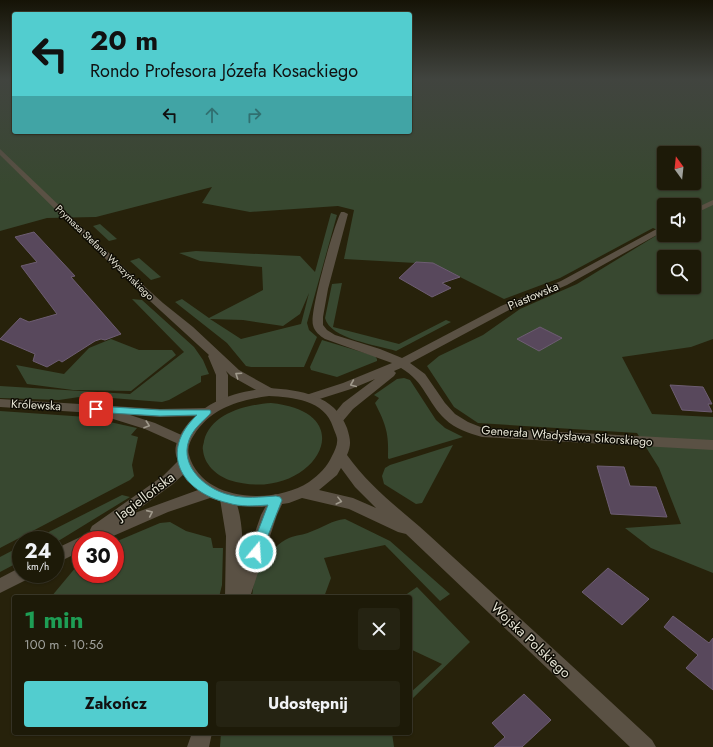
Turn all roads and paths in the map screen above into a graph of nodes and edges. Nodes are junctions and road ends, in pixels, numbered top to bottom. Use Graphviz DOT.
graph roads {
  1 [pos="0,151"];
  2 [pos="713,202"];
  3 [pos="701,208"];
  4 [pos="344,214"];
  5 [pos="657,232"];
  6 [pos="212,351"];
  7 [pos="402,363"];
  8 [pos="269,392"];
  9 [pos="310,398"];
  10 [pos="0,403"];
  11 [pos="222,403"];
  12 [pos="96,409"];
  13 [pos="206,412"];
  14 [pos="336,419"];
  15 [pos="183,441"];
  16 [pos="713,445"];
  17 [pos="340,457"];
  18 [pos="184,463"];
  19 [pos="210,492"];
  20 [pos="301,492"];
  21 [pos="228,499"];
  22 [pos="276,500"];
  23 [pos="98,531"];
  24 [pos="108,531"];
  25 [pos="416,533"];
  26 [pos="12,579"];
  27 [pos="0,586"];
  28 [pos="234,595"];
  29 [pos="242,595"];
  30 [pos="201,735"];
  31 [pos="198,747"];
  32 [pos="645,747"];
  1 -- 6 [label="street, Prymasa Stefana Wyszyńskiego"];
  2 -- 3 [label="street"];
  4 -- 7 [label="street, Generała Władysława Sikorskiego"];
  5 -- 7 [label="street, Piastowska"];
  8 -- 6 [label="street, Prymasa Stefana Wyszyńskiego, one-way"];
  6 -- 11 [label="street, Prymasa Stefana Wyszyńskiego"];
  7 -- 9 [label="street, Piastowska, one-way"];
  7 -- 14 [label="street, Piastowska"];
  7 -- 16 [label="street, Generała Władysława Sikorskiego"];
  8 -- 9 [label="street"];
  8 -- 11 [label="street"];
  9 -- 14 [label="street"];
  10 -- 12 [label="street, Królewska"];
  11 -- 13 [label="street"];
  12 -- 13 [label="street, Królewska"];
  12 -- 15 [label="street, Królewska, one-way"];
  13 -- 15 [label="street"];
  14 -- 17 [label="street"];
  15 -- 18 [label="street"];
  17 -- 20 [label="street"];
  17 -- 25 [label="street, Wojska Polskiego"];
  18 -- 19 [label="street"];
  18 -- 23 [label="street, Jagiellońska"];
  19 -- 21 [label="street"];
  24 -- 19 [label="street, Jagiellońska, one-way"];
  20 -- 22 [label="street"];
  20 -- 25 [label="street, Wojska Polskiego, one-way"];
  21 -- 22 [label="street"];
  21 -- 28 [label="street"];
  22 -- 29 [label="street"];
  25 -- 32 [label="street, Wojska Polskiego"];
  26 -- 27 [label="street"];
  30 -- 31 [label="street"];
}
